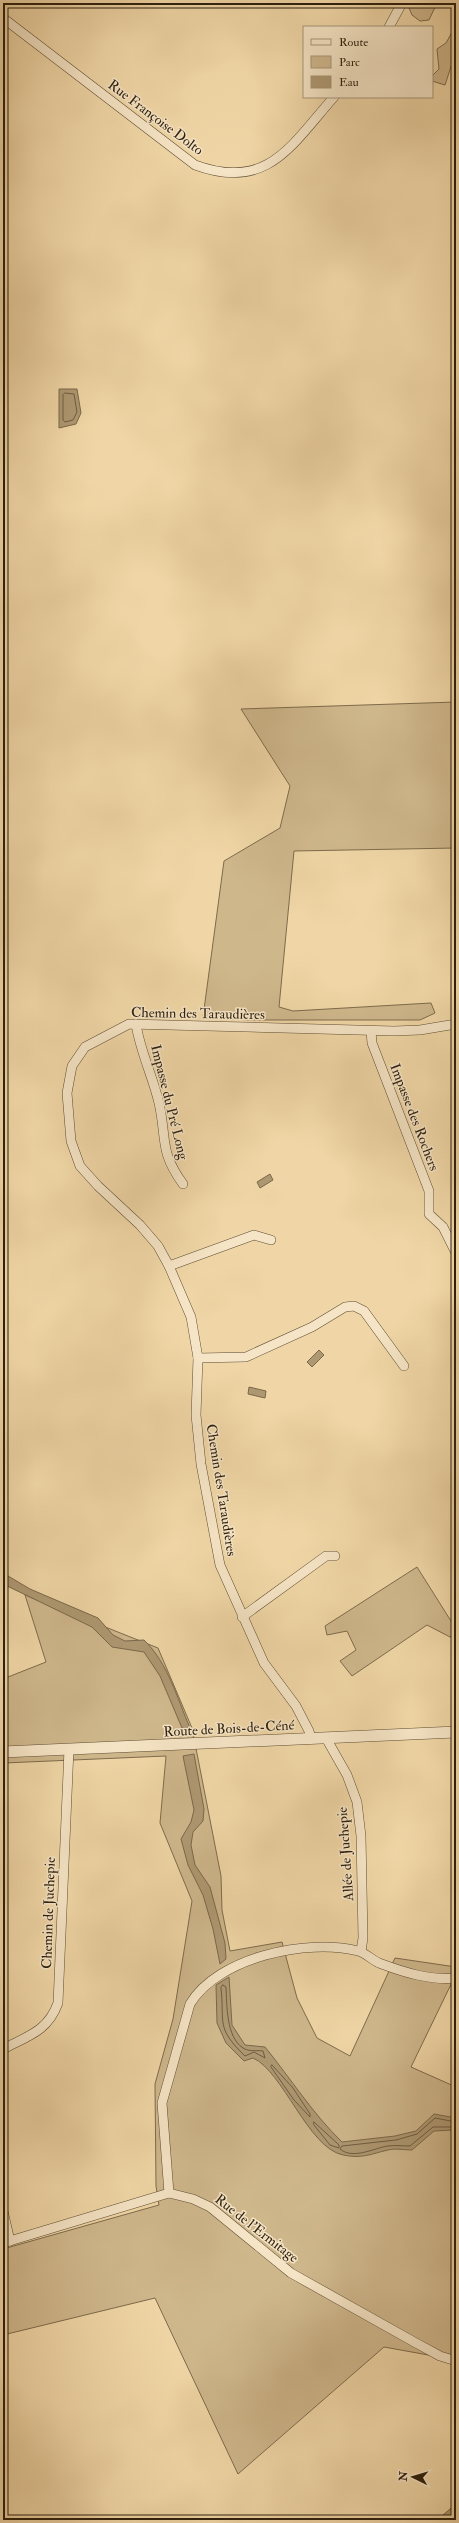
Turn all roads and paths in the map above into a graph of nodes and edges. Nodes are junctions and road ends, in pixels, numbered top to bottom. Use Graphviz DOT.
graph roads {
  1 [pos="402,3"];
  2 [pos="3,18"];
  3 [pos="390,26"];
  4 [pos="333,98"];
  5 [pos="136,1024"];
  6 [pos="456,1024"];
  7 [pos="371,1031"];
  8 [pos="183,1184"];
  9 [pos="271,1240"];
  10 [pos="456,1252"];
  11 [pos="170,1266"];
  12 [pos="198,1358"];
  13 [pos="404,1366"];
  14 [pos="335,1556"];
  15 [pos="242,1616"];
  16 [pos="456,1732"];
  17 [pos="326,1738"];
  18 [pos="311,1739"];
  19 [pos="69,1750"];
  20 [pos="3,1752"];
  21 [pos="361,1951"];
  22 [pos="456,1978"];
  23 [pos="3,2049"];
  24 [pos="169,2193"];
  25 [pos="3,2212"];
  26 [pos="6,2242"];
  27 [pos="456,2361"];
  1 -- 3 [label="street"];
  2 -- 4 [label="street, Rue Françoise Dolto"];
  5 -- 7 [label="street, Chemin des Taraudières"];
  5 -- 8 [label="street, Impasse du Pré Long"];
  5 -- 11 [label="street, Chemin des Taraudières"];
  6 -- 7 [label="street, Chemin des Taraudières"];
  7 -- 10 [label="street, Impasse des Rochers"];
  9 -- 11 [label="street"];
  11 -- 12 [label="street, Chemin des Taraudières"];
  12 -- 13 [label="street"];
  12 -- 15 [label="street, Chemin des Taraudières"];
  14 -- 15 [label="street"];
  15 -- 18 [label="street, Chemin des Taraudières"];
  16 -- 17 [label="street, Route de Bois-de-Céné"];
  17 -- 18 [label="street, Route de Bois-de-Céné"];
  17 -- 21 [label="street, Allée de Juchepie"];
  18 -- 19 [label="street, Route de Bois-de-Céné"];
  19 -- 20 [label="street, Route de Bois-de-Céné"];
  19 -- 23 [label="street, Chemin de Juchepie"];
  21 -- 22 [label="street"];
  21 -- 24 [label="street"];
  24 -- 26 [label="street"];
  24 -- 27 [label="street, Rue de l'Ermitage"];
  25 -- 26 [label="street"];
}
